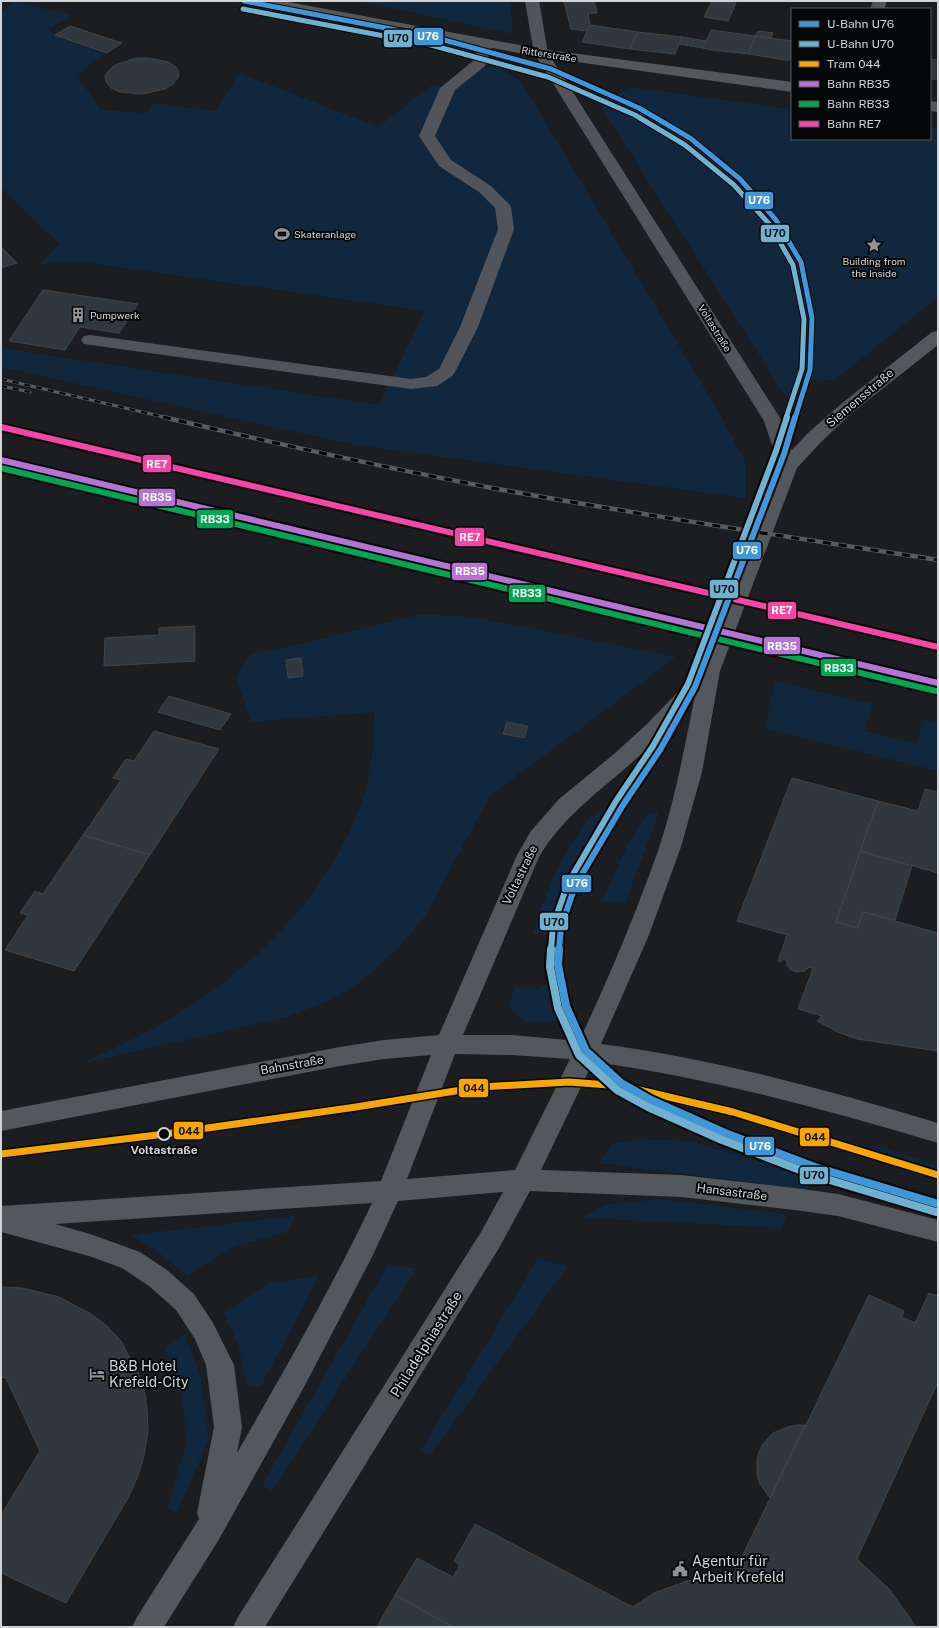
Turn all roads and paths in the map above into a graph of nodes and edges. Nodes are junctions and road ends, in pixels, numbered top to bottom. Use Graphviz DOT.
graph roads {
  1 [pos="260,1"];
  2 [pos="532,1"];
  3 [pos="486,44"];
  4 [pos="541,53"];
  5 [pos="791,87"];
  6 [pos="938,336"];
  7 [pos="90,340"];
  8 [pos="788,466"];
  9 [pos="710,671"];
  10 [pos="447,1044"];
  11 [pos="586,1051"];
  12 [pos="1,1121"];
  13 [pos="938,1133"];
  14 [pos="523,1180"];
  15 [pos="390,1191"];
  16 [pos="1,1217"];
  17 [pos="1,1222"];
  18 [pos="938,1231"];
  19 [pos="208,1531"];
  20 [pos="147,1627"];
  21 [pos="248,1627"];
  1 -- 3 [label="main road, Ritterstraße"];
  2 -- 4 [label="street, Voltastraße"];
  3 -- 4 [label="main road, Ritterstraße"];
  3 -- 7 [label="street"];
  4 -- 5 [label="main road, Ritterstraße"];
  4 -- 8 [label="street, Voltastraße"];
  6 -- 8 [label="main road, Siemensstraße"];
  8 -- 9 [label="main road, Voltastraße"];
  9 -- 10 [label="main road, Voltastraße"];
  9 -- 11 [label="main road, Voltastraße"];
  10 -- 11 [label="main road, Bahnstraße"];
  10 -- 12 [label="main road, Bahnstraße"];
  10 -- 15 [label="main road"];
  11 -- 13 [label="main road"];
  11 -- 14 [label="main road, Philadelphiastraße"];
  14 -- 15 [label="main road"];
  14 -- 18 [label="main road, Hansastraße"];
  14 -- 21 [label="main road, Philadelphiastraße"];
  15 -- 16 [label="main road"];
  15 -- 19 [label="main road"];
  17 -- 19 [label="main road"];
  19 -- 20 [label="main road"];
}
